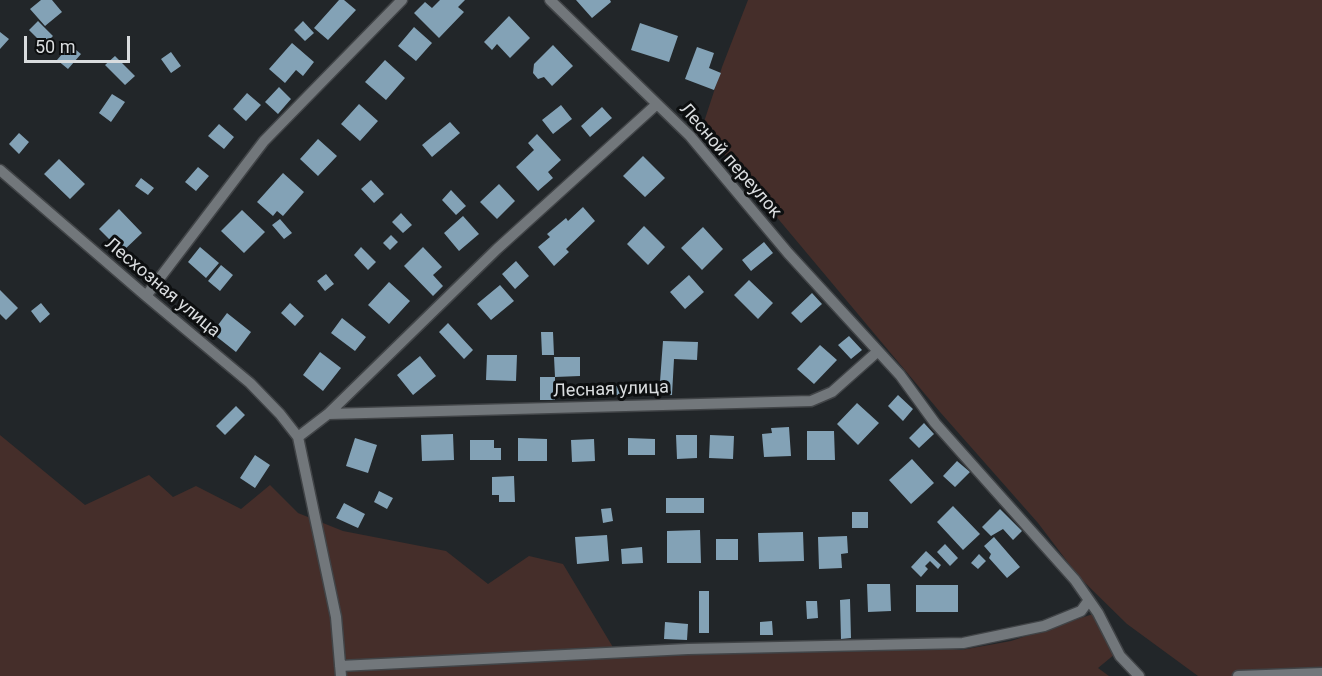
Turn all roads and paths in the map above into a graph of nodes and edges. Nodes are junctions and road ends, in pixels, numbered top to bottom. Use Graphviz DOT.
graph roads {
  1 [pos="402,0"];
  2 [pos="550,0"];
  3 [pos="657,104"];
  4 [pos="0,170"];
  5 [pos="146,297"];
  6 [pos="878,352"];
  7 [pos="328,414"];
  8 [pos="298,437"];
  9 [pos="1089,600"];
  10 [pos="341,671"];
  11 [pos="1322,673"];
  12 [pos="1139,676"];
  13 [pos="1238,676"];
  1 -- 5 [label="street"];
  2 -- 3 [label="street, Лесной переулок"];
  3 -- 6 [label="street, Лесной переулок"];
  3 -- 7 [label="street"];
  4 -- 5 [label="street, Лесхозная улица"];
  5 -- 8 [label="street, Лесхозная улица"];
  6 -- 7 [label="street, Лесная улица"];
  6 -- 9 [label="street, Лесной переулок"];
  7 -- 8 [label="street"];
  8 -- 10 [label="street"];
  9 -- 10 [label="street"];
  9 -- 12 [label="street, Лесной переулок"];
  11 -- 13 [label="street"];
}
